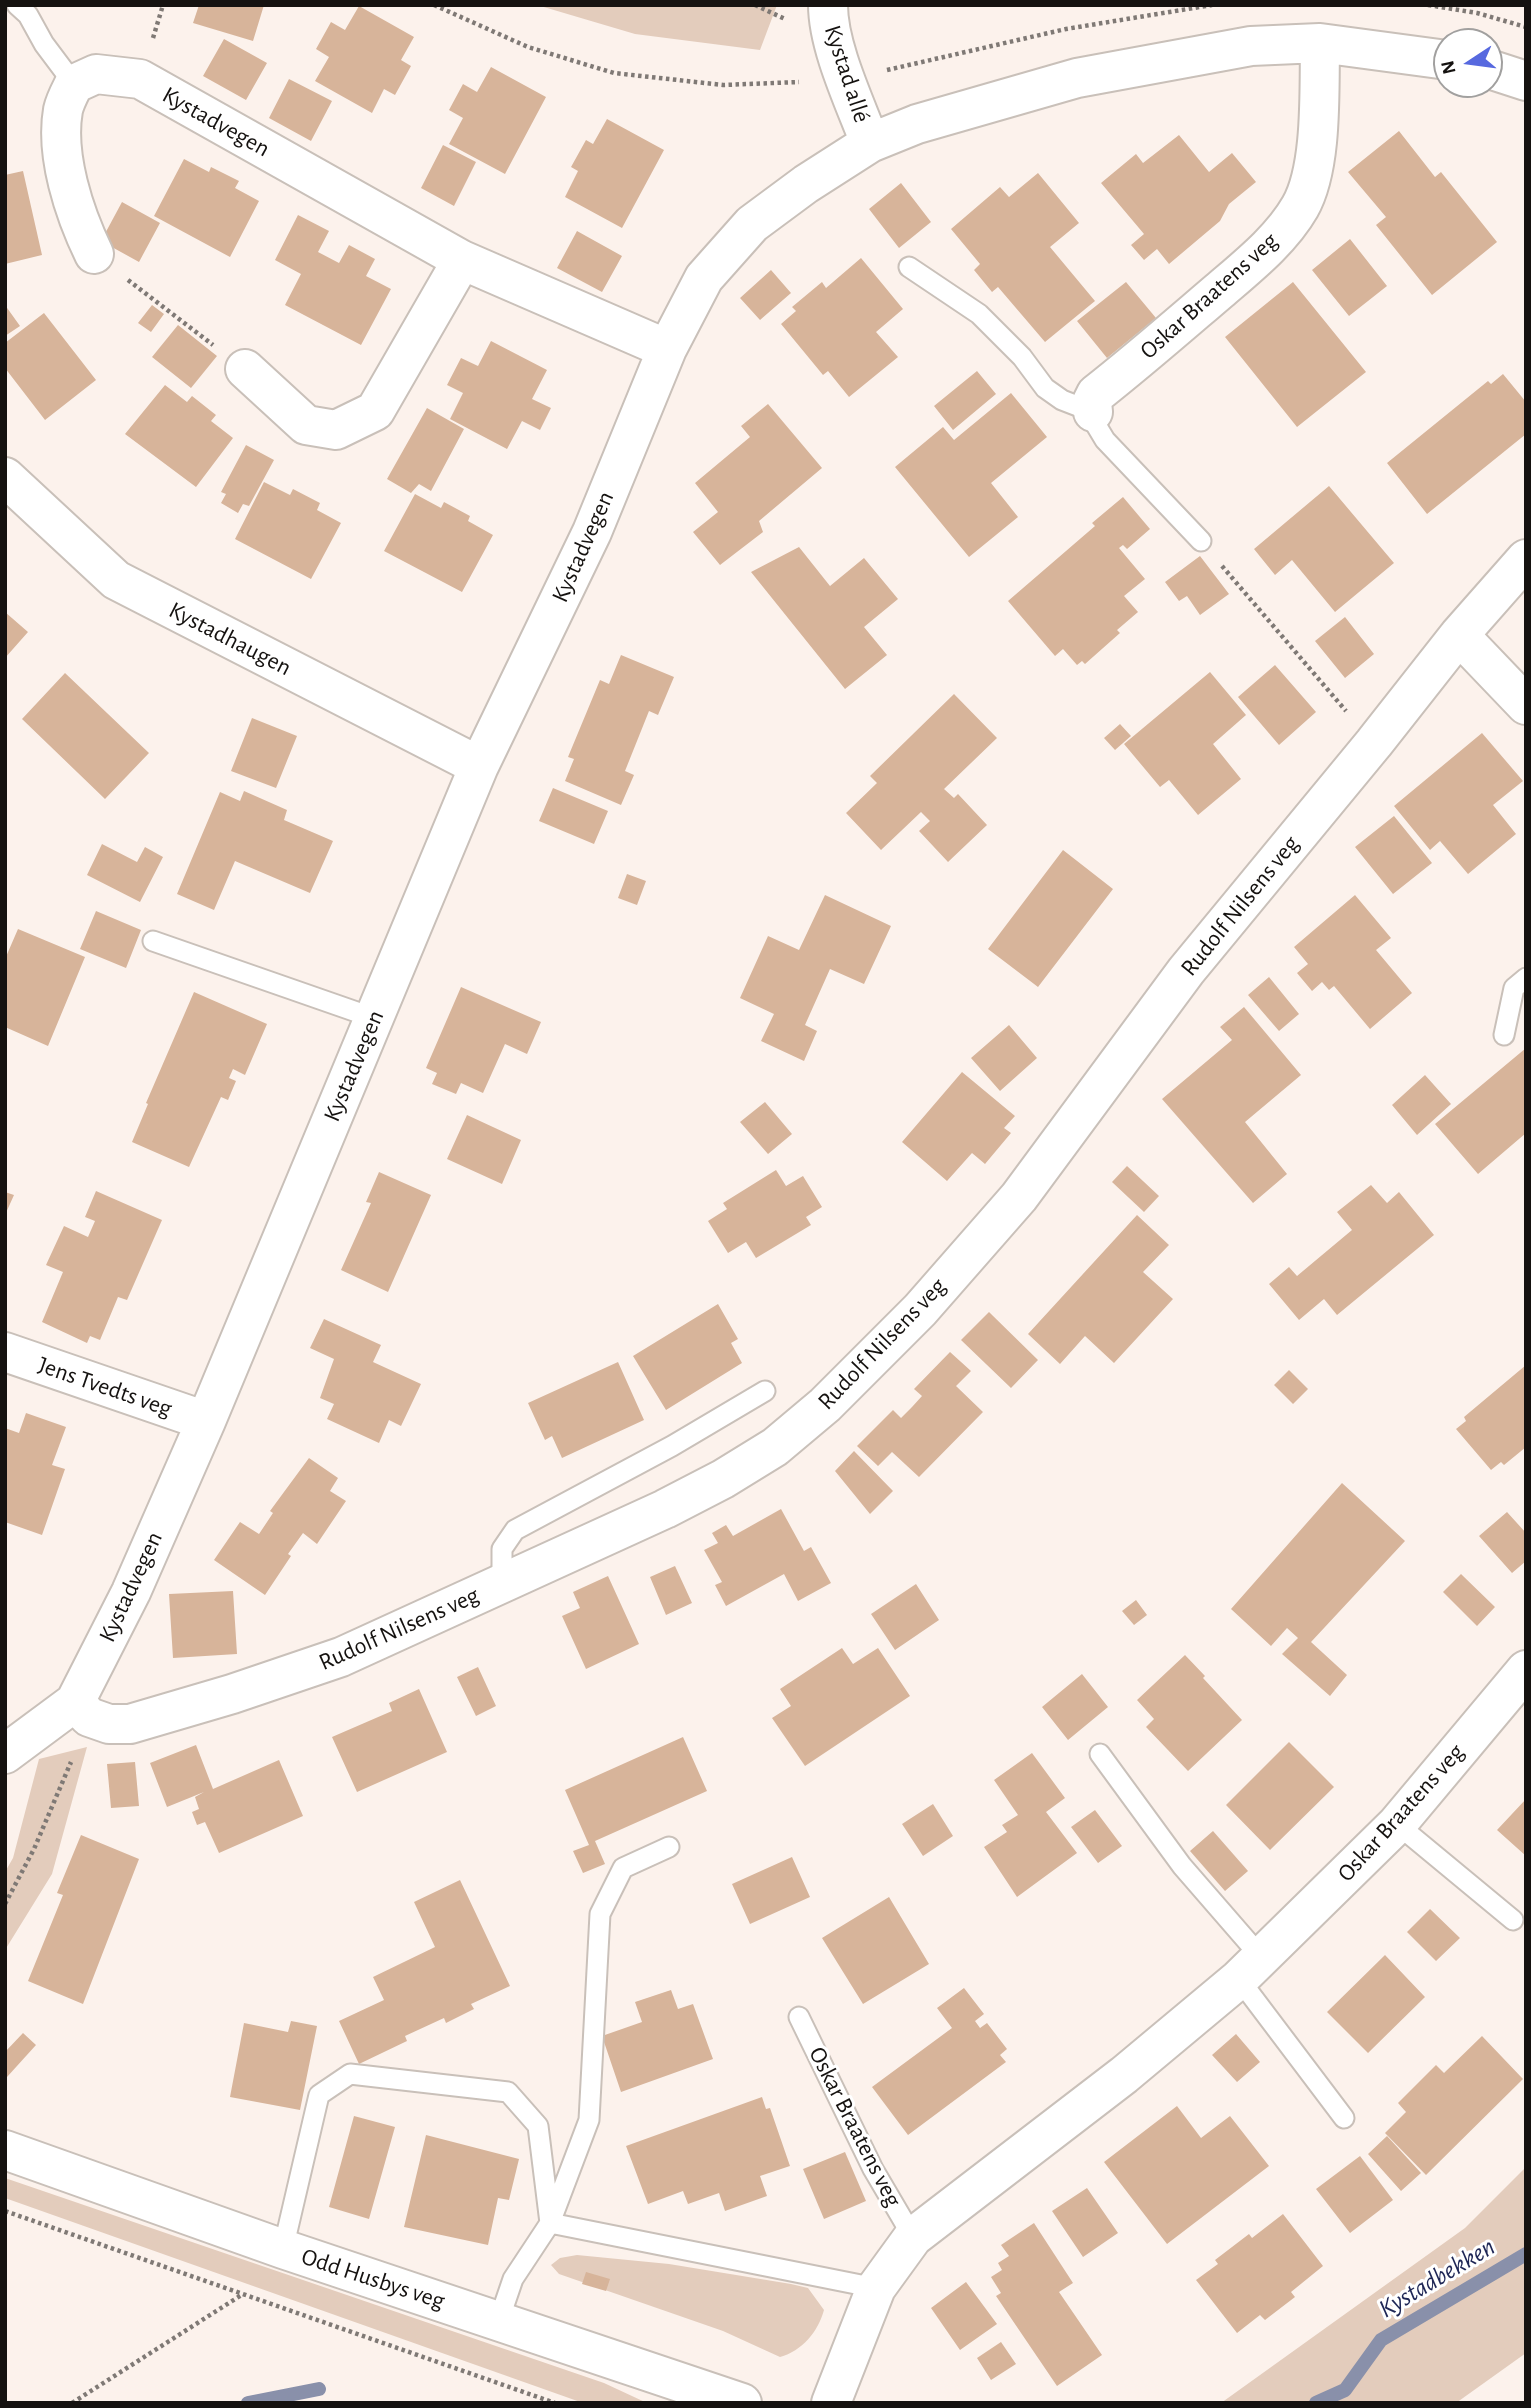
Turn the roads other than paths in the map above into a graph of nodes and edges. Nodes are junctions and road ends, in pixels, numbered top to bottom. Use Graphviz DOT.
graph roads {
  1 [pos="16,5"];
  2 [pos="828,5"];
  3 [pos="1320,43"];
  4 [pos="1433,58"];
  5 [pos="1503,74"];
  6 [pos="1526,81"];
  7 [pos="74,85"];
  8 [pos="870,143"];
  9 [pos="94,254"];
  10 [pos="462,260"];
  11 [pos="909,267"];
  12 [pos="667,349"];
  13 [pos="244,369"];
  14 [pos="1093,412"];
  15 [pos="5,477"];
  16 [pos="1201,541"];
  17 [pos="1526,559"];
  18 [pos="1459,635"];
  19 [pos="1526,705"];
  20 [pos="479,766"];
  21 [pos="153,941"];
  22 [pos="1526,978"];
  23 [pos="374,1018"];
  24 [pos="1504,1035"];
  25 [pos="5,1352"];
  26 [pos="765,1391"];
  27 [pos="206,1421"];
  28 [pos="502,1583"];
  29 [pos="1526,1670"];
  30 [pos="82,1710"];
  31 [pos="5,1754"];
  32 [pos="1100,1754"];
  33 [pos="1398,1824"];
  34 [pos="669,1847"];
  35 [pos="1513,1920"];
  36 [pos="1250,1968"];
  37 [pos="799,2017"];
  38 [pos="1344,2118"];
  39 [pos="5,2150"];
  40 [pos="550,2223"];
  41 [pos="913,2237"];
  42 [pos="283,2249"];
  43 [pos="876,2288"];
  44 [pos="499,2320"];
  45 [pos="742,2403"];
  46 [pos="831,2403"];
  1 -- 7 [label="lane"];
  2 -- 8 [label="street, Kystad allé"];
  3 -- 4 [label="street"];
  3 -- 8 [label="street"];
  3 -- 14 [label="street, Oskar Braatens veg"];
  5 -- 6 [label="street"];
  7 -- 9 [label="street"];
  7 -- 10 [label="street, Kystadvegen"];
  8 -- 12 [label="street, Kystadvegen"];
  10 -- 12 [label="street, Kystadvegen"];
  10 -- 13 [label="street"];
  11 -- 14 [label="lane"];
  12 -- 20 [label="street, Kystadvegen"];
  14 -- 16 [label="lane"];
  15 -- 20 [label="street, Kystadhaugen"];
  17 -- 18 [label="street, Rudolf Nilsens veg"];
  18 -- 19 [label="street"];
  18 -- 28 [label="street, Rudolf Nilsens veg"];
  20 -- 23 [label="street, Kystadvegen"];
  21 -- 23 [label="lane"];
  22 -- 24 [label="lane"];
  23 -- 27 [label="street, Kystadvegen"];
  25 -- 27 [label="street, Jens Tvedts veg"];
  26 -- 28 [label="lane"];
  27 -- 30 [label="street, Kystadvegen"];
  28 -- 30 [label="street, Rudolf Nilsens veg"];
  29 -- 33 [label="street, Oskar Braatens veg"];
  30 -- 31 [label="street, Kystadvegen"];
  32 -- 36 [label="lane"];
  33 -- 35 [label="lane"];
  33 -- 36 [label="street, Oskar Braatens veg"];
  34 -- 40 [label="lane"];
  36 -- 38 [label="lane"];
  36 -- 41 [label="street, Oskar Braatens veg"];
  37 -- 41 [label="lane, Oskar Braatens veg"];
  39 -- 42 [label="street, Odd Husbys veg"];
  40 -- 42 [label="lane"];
  40 -- 43 [label="lane"];
  40 -- 44 [label="lane"];
  41 -- 43 [label="street, Oskar Braatens veg"];
  42 -- 44 [label="street, Odd Husbys veg"];
  43 -- 46 [label="street, Oskar Braatens veg"];
  44 -- 45 [label="street, Odd Husbys veg"];
}
